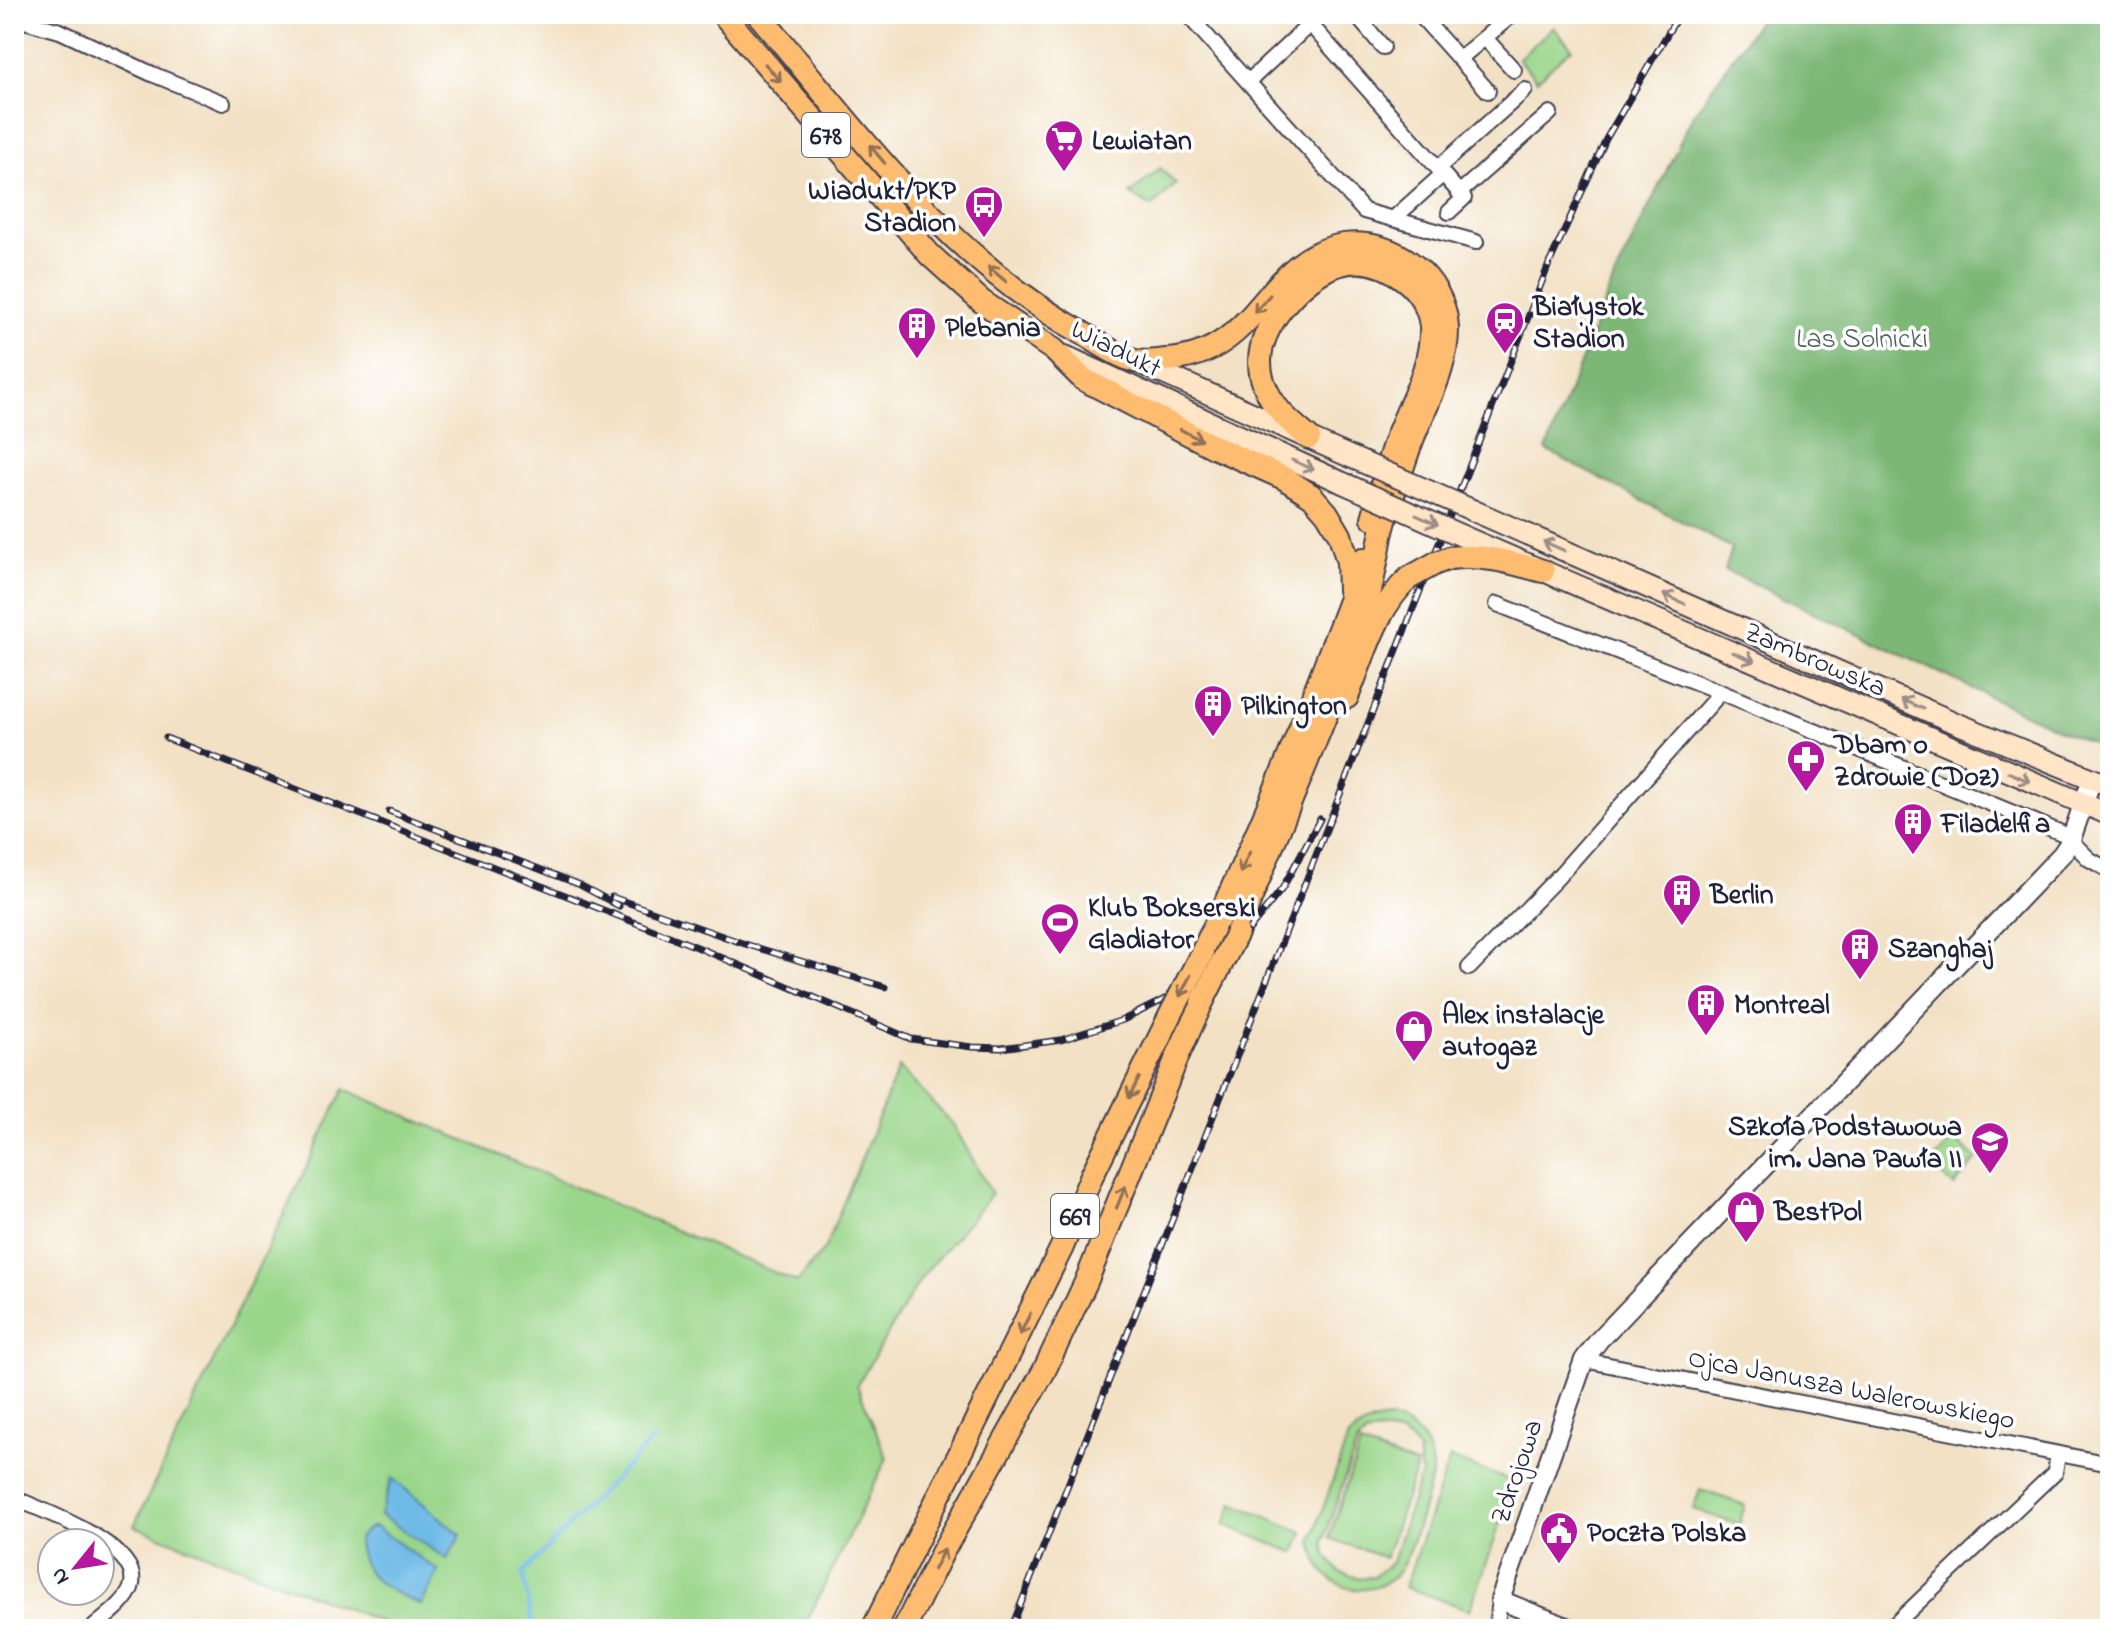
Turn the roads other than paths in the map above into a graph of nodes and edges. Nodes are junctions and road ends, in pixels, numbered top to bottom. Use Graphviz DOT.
graph roads {
  1 [pos="723,14"];
  2 [pos="758,14"];
  3 [pos="1187,14"];
  4 [pos="1376,14"];
  5 [pos="1419,14"];
  6 [pos="1513,14"];
  7 [pos="14,18"];
  8 [pos="1305,19"];
  9 [pos="1360,20"];
  10 [pos="1485,38"];
  11 [pos="1383,47"];
  12 [pos="1459,59"];
  13 [pos="1514,70"];
  14 [pos="1248,82"];
  15 [pos="1525,90"];
  16 [pos="1488,91"];
  17 [pos="223,103"];
  18 [pos="1550,113"];
  19 [pos="1440,171"];
  20 [pos="1459,193"];
  21 [pos="1449,212"];
  22 [pos="1393,219"];
  23 [pos="1476,242"];
  24 [pos="1054,350"];
  25 [pos="1135,361"];
  26 [pos="1309,438"];
  27 [pos="1507,525"];
  28 [pos="1500,551"];
  29 [pos="1543,571"];
  30 [pos="1497,604"];
  31 [pos="1345,615"];
  32 [pos="1718,691"];
  33 [pos="2101,782"];
  34 [pos="2084,805"];
  35 [pos="2110,815"];
  36 [pos="2070,842"];
  37 [pos="2110,871"];
  38 [pos="1237,933"];
  39 [pos="1469,968"];
  40 [pos="1584,1360"];
  41 [pos="2058,1455"];
  42 [pos="2109,1463"];
  43 [pos="14,1498"];
  44 [pos="1500,1600"];
  45 [pos="92,1629"];
  46 [pos="873,1629"];
  47 [pos="904,1629"];
  48 [pos="1496,1629"];
  49 [pos="1571,1629"];
  50 [pos="1890,1629"];
  1 -- 24 [label="main road, Wiadukt / 678, one-way"];
  25 -- 2 [label="main road, Wiadukt / 678, one-way"];
  3 -- 14 [label="street"];
  4 -- 9 [label="street"];
  5 -- 12 [label="street"];
  6 -- 10 [label="street"];
  7 -- 17 [label="street"];
  8 -- 14 [label="street"];
  8 -- 19 [label="street"];
  9 -- 11 [label="street"];
  10 -- 12 [label="street"];
  10 -- 13 [label="street"];
  12 -- 16 [label="street"];
  14 -- 22 [label="street"];
  15 -- 19 [label="street"];
  18 -- 20 [label="street"];
  19 -- 20 [label="street"];
  19 -- 22 [label="street"];
  20 -- 21 [label="street"];
  22 -- 23 [label="street"];
  24 -- 28 [label="main road, Wiadukt / 678, one-way, bridge"];
  24 -- 31 [label="main road, one-way"];
  25 -- 26 [label="main road, Wiadukt / 678"];
  38 -- 25 [label="main road, one-way"];
  26 -- 27 [label="main road, Wiadukt / 678, bridge"];
  26 -- 31 [label="main road"];
  33 -- 27 [label="main road, Zambrowska / 678, one-way"];
  28 -- 29 [label="main road, Zambrowska / 678"];
  29 -- 34 [label="main road, Zambrowska / 678, one-way"];
  29 -- 38 [label="main road, bridge"];
  30 -- 32 [label="street"];
  31 -- 46 [label="main road, 669, one-way, bridge"];
  32 -- 36 [label="street"];
  32 -- 39 [label="street"];
  33 -- 34 [label="street"];
  34 -- 35 [label="main road, Zambrowska / 678"];
  34 -- 36 [label="street"];
  36 -- 37 [label="street"];
  36 -- 40 [label="street"];
  47 -- 38 [label="main road, 669, one-way, bridge"];
  40 -- 41 [label="street, Ojca Janusza Walerowskiego"];
  40 -- 44 [label="street, Zdrojowa"];
  41 -- 42 [label="street, Ojca Janusza Walerowskiego"];
  41 -- 50 [label="street"];
  43 -- 45 [label="street"];
  44 -- 48 [label="street, Zdrojowa"];
  44 -- 49 [label="street"];
}
